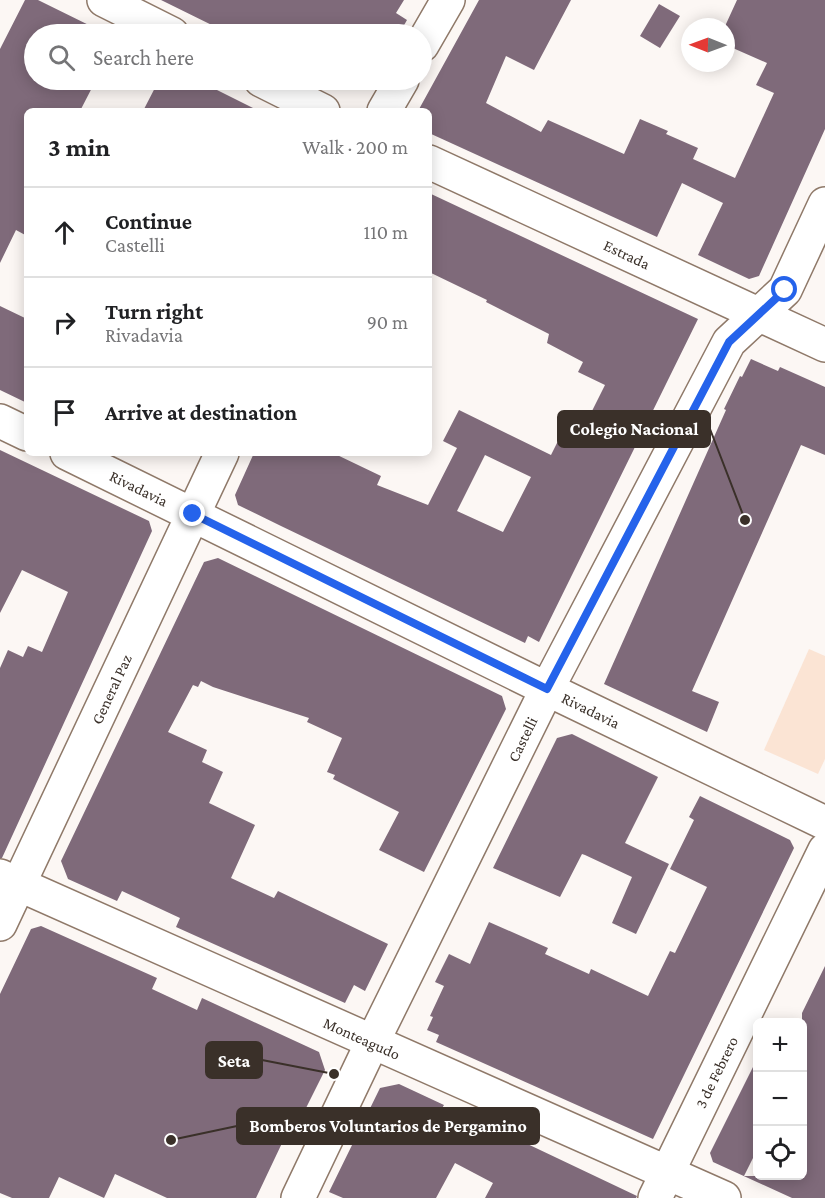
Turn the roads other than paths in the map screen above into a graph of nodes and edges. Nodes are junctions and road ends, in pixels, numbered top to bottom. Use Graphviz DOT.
graph roads {
  1 [pos="104,0"];
  2 [pos="448,0"];
  3 [pos="152,24"];
  4 [pos="432,28"];
  5 [pos="281,90"];
  6 [pos="396,90"];
  7 [pos="317,108"];
  8 [pos="386,108"];
  9 [pos="432,163"];
  10 [pos="825,204"];
  11 [pos="758,315"];
  12 [pos="825,345"];
  13 [pos="0,421"];
  14 [pos="24,433"];
  15 [pos="73,456"];
  16 [pos="221,456"];
  17 [pos="193,514"];
  18 [pos="547,689"];
  19 [pos="825,823"];
  20 [pos="825,850"];
  21 [pos="9,880"];
  22 [pos="0,924"];
  23 [pos="372,1043"];
  24 [pos="661,1185"];
  25 [pos="298,1198"];
  26 [pos="724,1198"];
  1 -- 3 [label="street"];
  2 -- 4 [label="street"];
  5 -- 7 [label="street"];
  6 -- 8 [label="street"];
  9 -- 11 [label="street, Estrada"];
  10 -- 11 [label="street, Castelli"];
  11 -- 12 [label="street, Estrada"];
  11 -- 18 [label="street, Castelli"];
  13 -- 14 [label="street"];
  15 -- 17 [label="street, Rivadavia"];
  16 -- 17 [label="street, General Paz"];
  17 -- 18 [label="street, Rivadavia"];
  17 -- 21 [label="street, General Paz"];
  18 -- 19 [label="street, Rivadavia"];
  18 -- 23 [label="street, Castelli"];
  20 -- 24 [label="street, 3 de Febrero"];
  21 -- 22 [label="street, General Paz"];
  21 -- 23 [label="street, Monteagudo"];
  23 -- 24 [label="street, Monteagudo"];
  23 -- 25 [label="street, Castelli"];
  24 -- 26 [label="street, Monteagudo"];
}
